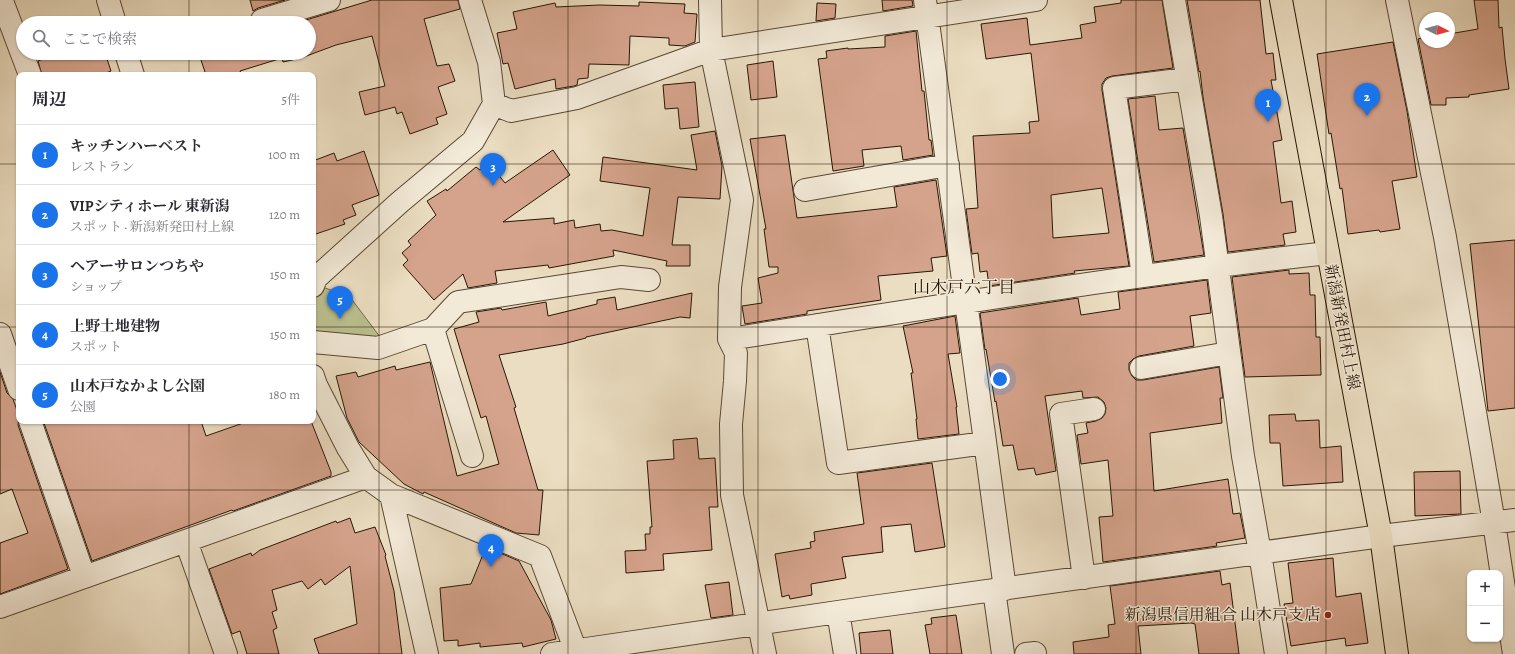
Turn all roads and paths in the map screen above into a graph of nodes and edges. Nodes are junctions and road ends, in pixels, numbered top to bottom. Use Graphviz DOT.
graph roads {
  1 [pos="108,0"];
  2 [pos="330,0"];
  3 [pos="470,0"];
  4 [pos="710,0"];
  5 [pos="1036,0"];
  6 [pos="1174,0"];
  7 [pos="1281,0"];
  8 [pos="1397,0"];
  9 [pos="3,1"];
  10 [pos="926,8"];
  11 [pos="114,16"];
  12 [pos="276,16"];
  13 [pos="16,37"];
  14 [pos="711,50"];
  15 [pos="25,60"];
  16 [pos="128,60"];
  17 [pos="29,72"];
  18 [pos="132,72"];
  19 [pos="1188,79"];
  20 [pos="494,104"];
  21 [pos="948,165"];
  22 [pos="805,190"];
  23 [pos="1328,253"];
  24 [pos="1218,265"];
  25 [pos="1143,275"];
  26 [pos="316,279"];
  27 [pos="649,280"];
  28 [pos="966,302"];
  29 [pos="816,325"];
  30 [pos="433,328"];
  31 [pos="0,334"];
  32 [pos="729,339"];
  33 [pos="316,342"];
  34 [pos="1229,353"];
  35 [pos="1141,368"];
  36 [pos="16,380"];
  37 [pos="316,385"];
  38 [pos="1094,409"];
  39 [pos="31,424"];
  40 [pos="985,443"];
  41 [pos="472,456"];
  42 [pos="366,478"];
  43 [pos="391,495"];
  44 [pos="1504,522"];
  45 [pos="1381,536"];
  46 [pos="186,540"];
  47 [pos="1260,553"];
  48 [pos="84,576"];
  49 [pos="1084,578"];
  50 [pos="999,590"];
  51 [pos="0,607"];
  52 [pos="838,612"];
  53 [pos="758,624"];
  54 [pos="576,652"];
  55 [pos="226,654"];
  56 [pos="427,654"];
  57 [pos="552,654"];
  58 [pos="765,654"];
  59 [pos="845,654"];
  60 [pos="1003,654"];
  61 [pos="1026,654"];
  62 [pos="1035,654"];
  63 [pos="1276,654"];
  64 [pos="1397,654"];
  65 [pos="1514,654"];
  1 -- 11 [label="street"];
  2 -- 12 [label="street"];
  3 -- 20 [label="street"];
  4 -- 14 [label="street"];
  5 -- 10 [label="street"];
  6 -- 19 [label="street"];
  7 -- 23 [label="main road, 新潟新発田村上線"];
  8 -- 44 [label="street"];
  9 -- 13 [label="street"];
  10 -- 14 [label="street"];
  10 -- 21 [label="street"];
  14 -- 20 [label="street"];
  14 -- 32 [label="street"];
  15 -- 17 [label="street"];
  16 -- 18 [label="street"];
  19 -- 24 [label="street"];
  19 -- 25 [label="street"];
  20 -- 26 [label="street"];
  21 -- 22 [label="street"];
  21 -- 28 [label="street"];
  23 -- 24 [label="street"];
  23 -- 45 [label="main road, 新潟新発田村上線"];
  24 -- 25 [label="street"];
  24 -- 34 [label="street"];
  25 -- 28 [label="street"];
  27 -- 30 [label="street"];
  28 -- 29 [label="street"];
  28 -- 40 [label="street"];
  29 -- 32 [label="street"];
  29 -- 40 [label="street"];
  30 -- 33 [label="street"];
  30 -- 41 [label="street"];
  31 -- 36 [label="street"];
  32 -- 53 [label="street"];
  34 -- 35 [label="street"];
  34 -- 47 [label="street"];
  37 -- 42 [label="street"];
  38 -- 49 [label="street"];
  39 -- 48 [label="street"];
  40 -- 50 [label="street"];
  42 -- 43 [label="street"];
  42 -- 46 [label="street"];
  43 -- 54 [label="street"];
  43 -- 56 [label="street"];
  44 -- 45 [label="street"];
  44 -- 65 [label="street"];
  45 -- 47 [label="street"];
  45 -- 64 [label="main road, 新潟新発田村上線"];
  46 -- 48 [label="street"];
  46 -- 55 [label="street"];
  47 -- 49 [label="street"];
  47 -- 63 [label="street"];
  48 -- 51 [label="street"];
  49 -- 50 [label="street"];
  50 -- 52 [label="street"];
  50 -- 60 [label="street"];
  52 -- 53 [label="street"];
  52 -- 59 [label="street"];
  53 -- 54 [label="street"];
  53 -- 58 [label="street"];
  54 -- 57 [label="street"];
  61 -- 62 [label="street"];
}
